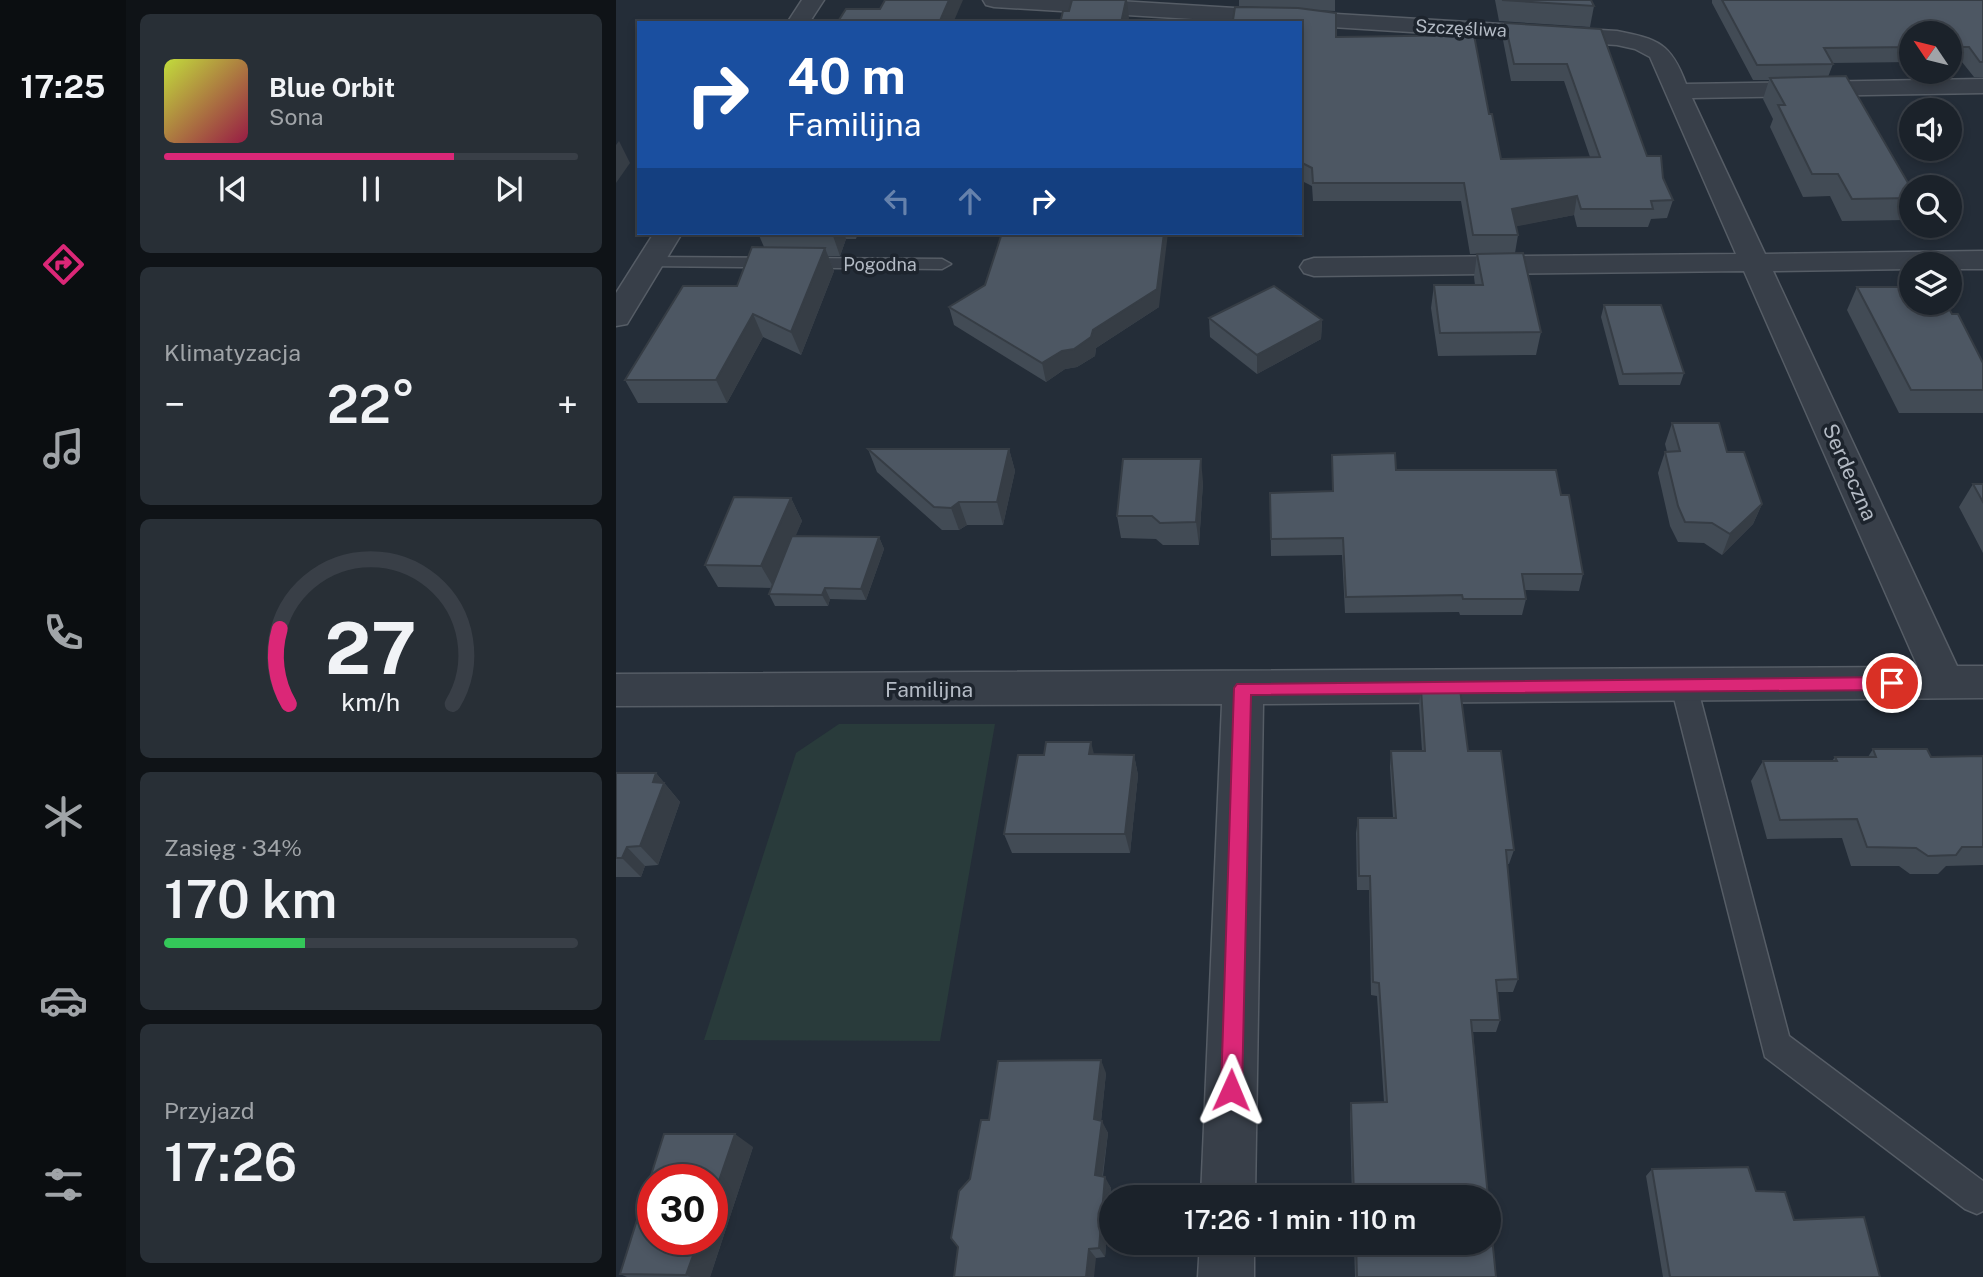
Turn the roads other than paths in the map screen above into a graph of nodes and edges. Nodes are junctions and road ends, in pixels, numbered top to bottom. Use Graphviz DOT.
graph roads {
  1 [pos="813,0"];
  2 [pos="994,0"];
  3 [pos="800,21"];
  4 [pos="1983,86"];
  5 [pos="1677,91"];
  6 [pos="667,235"];
  7 [pos="1983,260"];
  8 [pos="616,262"];
  9 [pos="650,262"];
  10 [pos="1755,262"];
  11 [pos="943,264"];
  12 [pos="1314,267"];
  13 [pos="616,317"];
  14 [pos="1944,682"];
  15 [pos="1983,682"];
  16 [pos="1684,686"];
  17 [pos="1243,688"];
  18 [pos="616,690"];
  19 [pos="1228,1185"];
  20 [pos="1977,1197"];
  21 [pos="1227,1255"];
  22 [pos="1226,1277"];
  1 -- 3 [label="street"];
  2 -- 5 [label="street, Szczęśliwa"];
  4 -- 5 [label="street"];
  5 -- 10 [label="street, Serdeczna"];
  6 -- 9 [label="street"];
  7 -- 10 [label="street"];
  8 -- 9 [label="street, Pogodna"];
  9 -- 11 [label="lane, Pogodna"];
  9 -- 13 [label="street"];
  10 -- 12 [label="street"];
  10 -- 14 [label="street, Serdeczna"];
  14 -- 15 [label="street, Familijna"];
  14 -- 16 [label="street, Familijna"];
  16 -- 17 [label="street, Familijna"];
  16 -- 20 [label="lane"];
  17 -- 18 [label="street, Familijna"];
  17 -- 19 [label="street"];
  21 -- 22 [label="street"];
}
